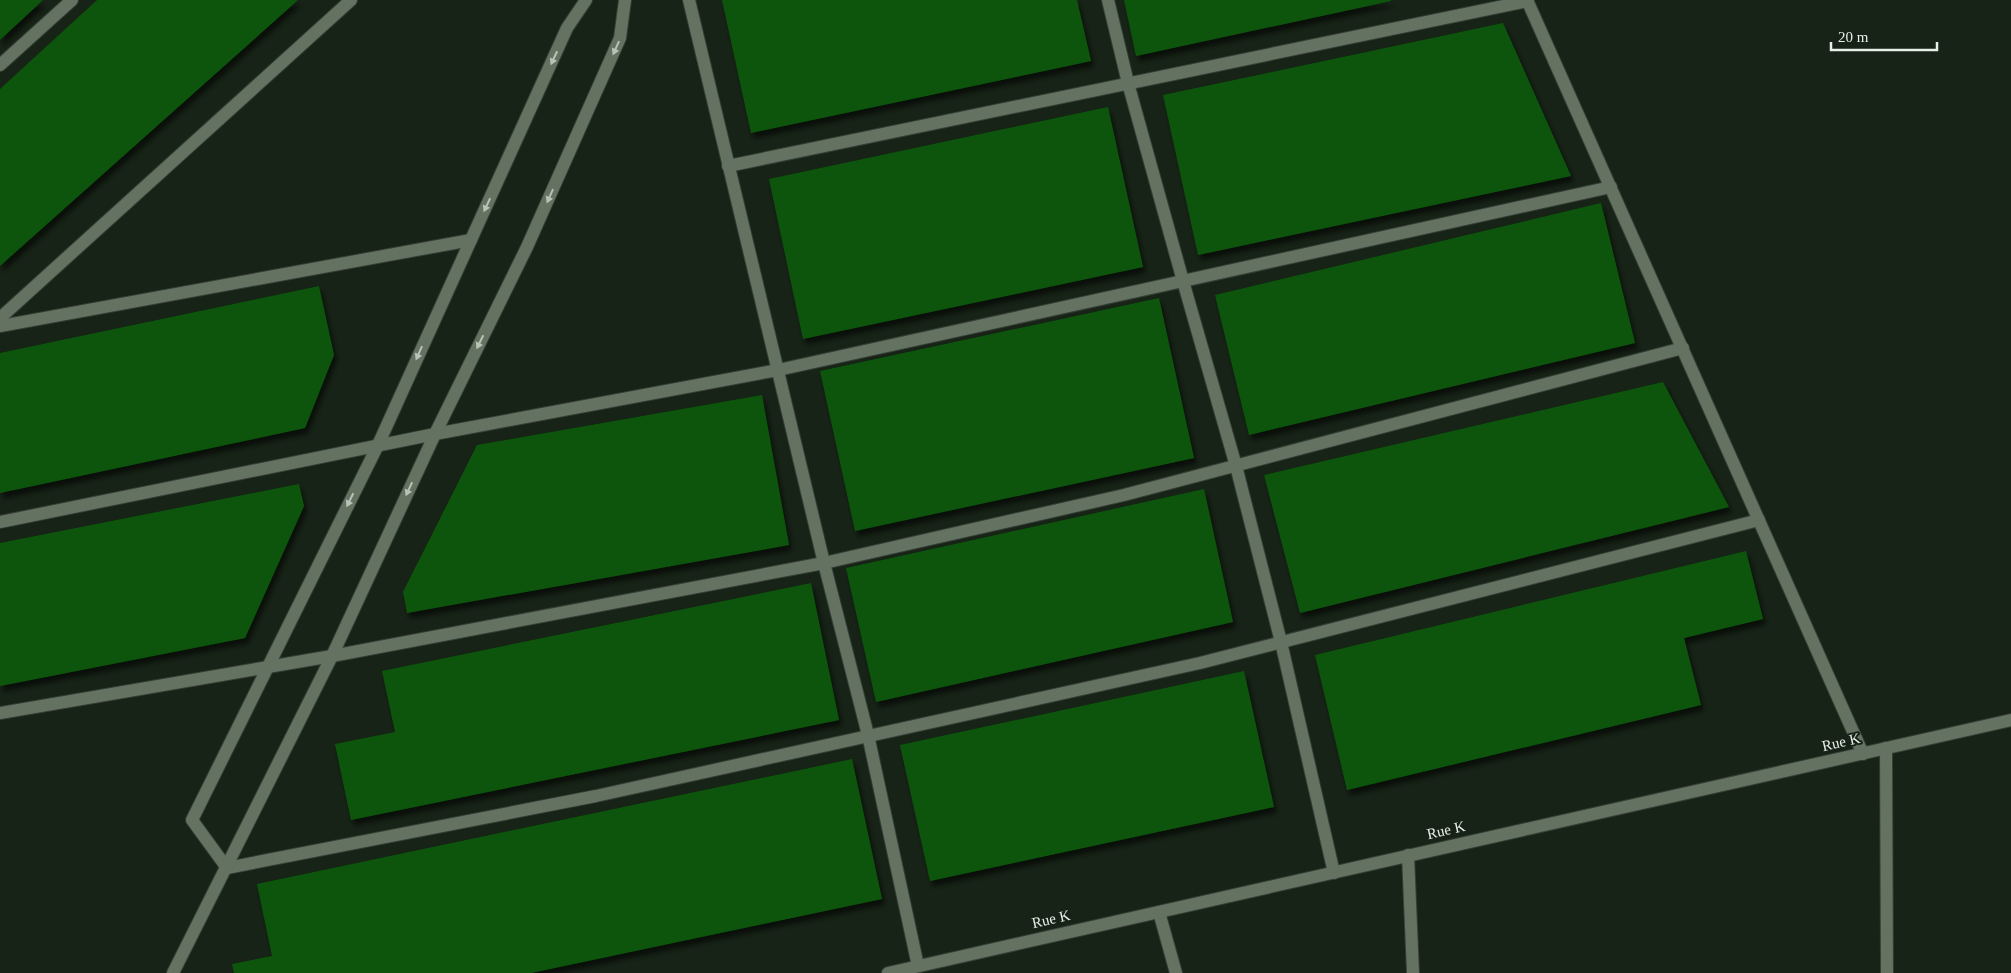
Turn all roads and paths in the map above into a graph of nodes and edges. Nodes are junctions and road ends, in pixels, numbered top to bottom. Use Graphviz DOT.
graph roads {
  1 [pos="72,0"];
  2 [pos="351,0"];
  3 [pos="586,0"];
  4 [pos="625,0"];
  5 [pos="689,0"];
  6 [pos="1108,0"];
  7 [pos="1528,0"];
  8 [pos="0,65"];
  9 [pos="1128,83"];
  10 [pos="728,166"];
  11 [pos="1611,187"];
  12 [pos="471,240"];
  13 [pos="1183,281"];
  14 [pos="0,318"];
  15 [pos="0,326"];
  16 [pos="1683,348"];
  17 [pos="778,370"];
  18 [pos="435,434"];
  19 [pos="378,445"];
  20 [pos="1236,466"];
  21 [pos="1760,520"];
  22 [pos="0,522"];
  23 [pos="824,562"];
  24 [pos="1281,642"];
  25 [pos="332,656"];
  26 [pos="268,667"];
  27 [pos="0,713"];
  28 [pos="2011,720"];
  29 [pos="868,735"];
  30 [pos="1886,748"];
  31 [pos="1863,754"];
  32 [pos="1408,855"];
  33 [pos="227,868"];
  34 [pos="1334,872"];
  35 [pos="1159,912"];
  36 [pos="918,966"];
  37 [pos="173,973"];
  38 [pos="888,973"];
  39 [pos="1176,973"];
  40 [pos="1413,973"];
  41 [pos="1887,973"];
  1 -- 8 [label="street"];
  2 -- 14 [label="street"];
  3 -- 12 [label="street, one-way"];
  4 -- 18 [label="street, one-way"];
  5 -- 10 [label="street"];
  6 -- 9 [label="street"];
  7 -- 9 [label="street"];
  7 -- 11 [label="street"];
  9 -- 10 [label="street"];
  9 -- 13 [label="street"];
  10 -- 17 [label="street"];
  11 -- 13 [label="street"];
  11 -- 16 [label="street"];
  12 -- 15 [label="street"];
  12 -- 19 [label="street, one-way"];
  13 -- 17 [label="street"];
  13 -- 20 [label="street"];
  16 -- 20 [label="street"];
  16 -- 21 [label="street"];
  17 -- 18 [label="street"];
  17 -- 23 [label="street"];
  18 -- 19 [label="street"];
  18 -- 25 [label="street, one-way"];
  19 -- 22 [label="street"];
  19 -- 26 [label="street, one-way"];
  20 -- 23 [label="street"];
  20 -- 24 [label="street"];
  21 -- 24 [label="street"];
  21 -- 31 [label="street"];
  23 -- 25 [label="street"];
  23 -- 29 [label="street"];
  24 -- 29 [label="street"];
  24 -- 34 [label="street"];
  25 -- 26 [label="street"];
  25 -- 33 [label="street"];
  26 -- 27 [label="street"];
  26 -- 33 [label="street"];
  28 -- 30 [label="street, Rue K"];
  29 -- 33 [label="street"];
  29 -- 36 [label="street"];
  30 -- 31 [label="street, Rue K"];
  30 -- 41 [label="street"];
  31 -- 32 [label="street, Rue K"];
  32 -- 34 [label="street, Rue K"];
  32 -- 40 [label="street"];
  33 -- 37 [label="street"];
  34 -- 35 [label="street, Rue K"];
  35 -- 36 [label="street, Rue K"];
  35 -- 39 [label="street"];
  36 -- 38 [label="street, Rue K"];
}
